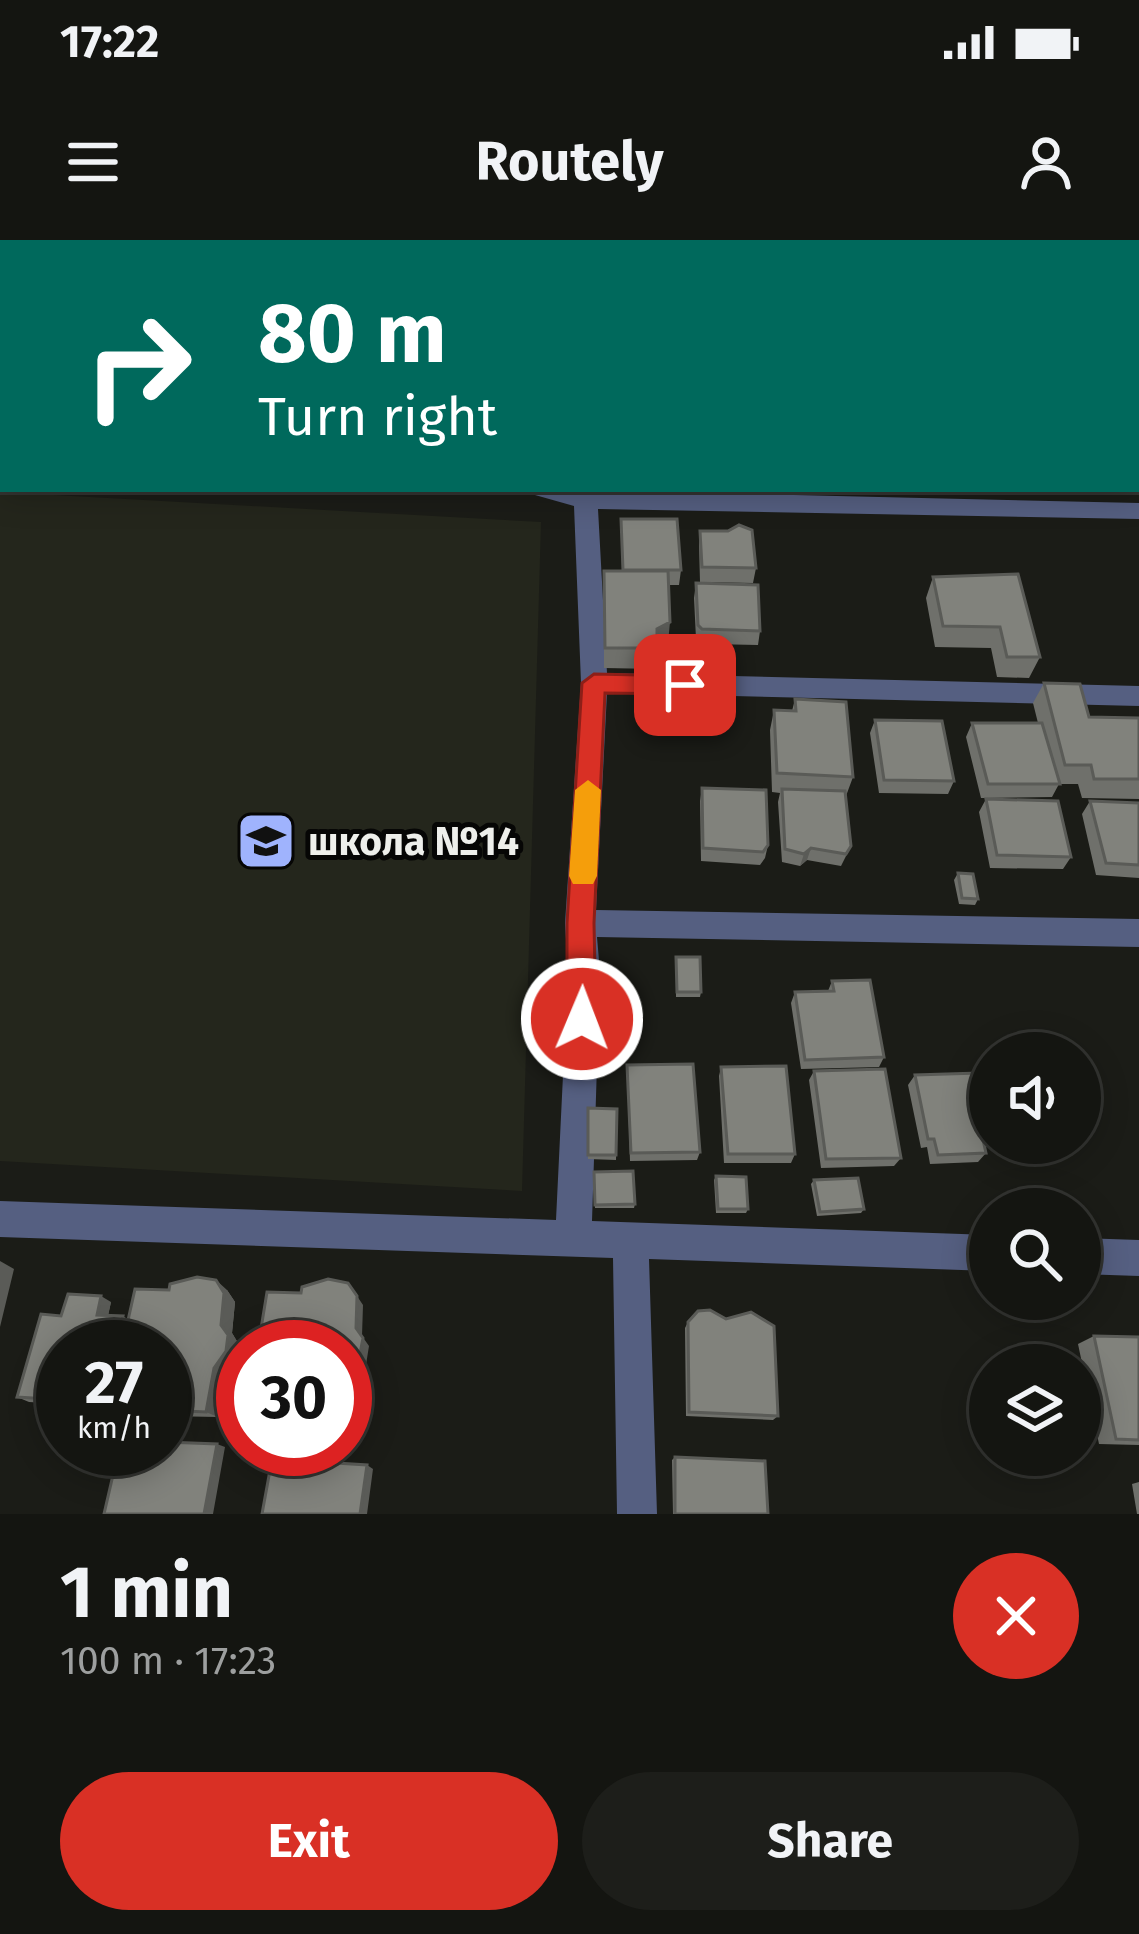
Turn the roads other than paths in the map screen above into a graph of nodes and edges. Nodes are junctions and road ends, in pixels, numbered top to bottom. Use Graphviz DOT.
graph roads {
  1 [pos="554,492"];
  2 [pos="586,501"];
  3 [pos="1139,512"];
  4 [pos="594,683"];
  5 [pos="1139,696"];
  6 [pos="580,923"];
  7 [pos="1139,933"];
  8 [pos="0,1219"];
  9 [pos="573,1242"];
  10 [pos="631,1244"];
  11 [pos="969,1252"];
  12 [pos="1101,1257"];
  13 [pos="1139,1258"];
  14 [pos="637,1514"];
  1 -- 2 [label="street"];
  2 -- 3 [label="street"];
  2 -- 4 [label="street"];
  4 -- 5 [label="street"];
  4 -- 6 [label="street"];
  6 -- 7 [label="street"];
  6 -- 9 [label="street"];
  8 -- 9 [label="street"];
  9 -- 10 [label="street"];
  10 -- 11 [label="street"];
  10 -- 14 [label="street"];
  12 -- 13 [label="street"];
}
